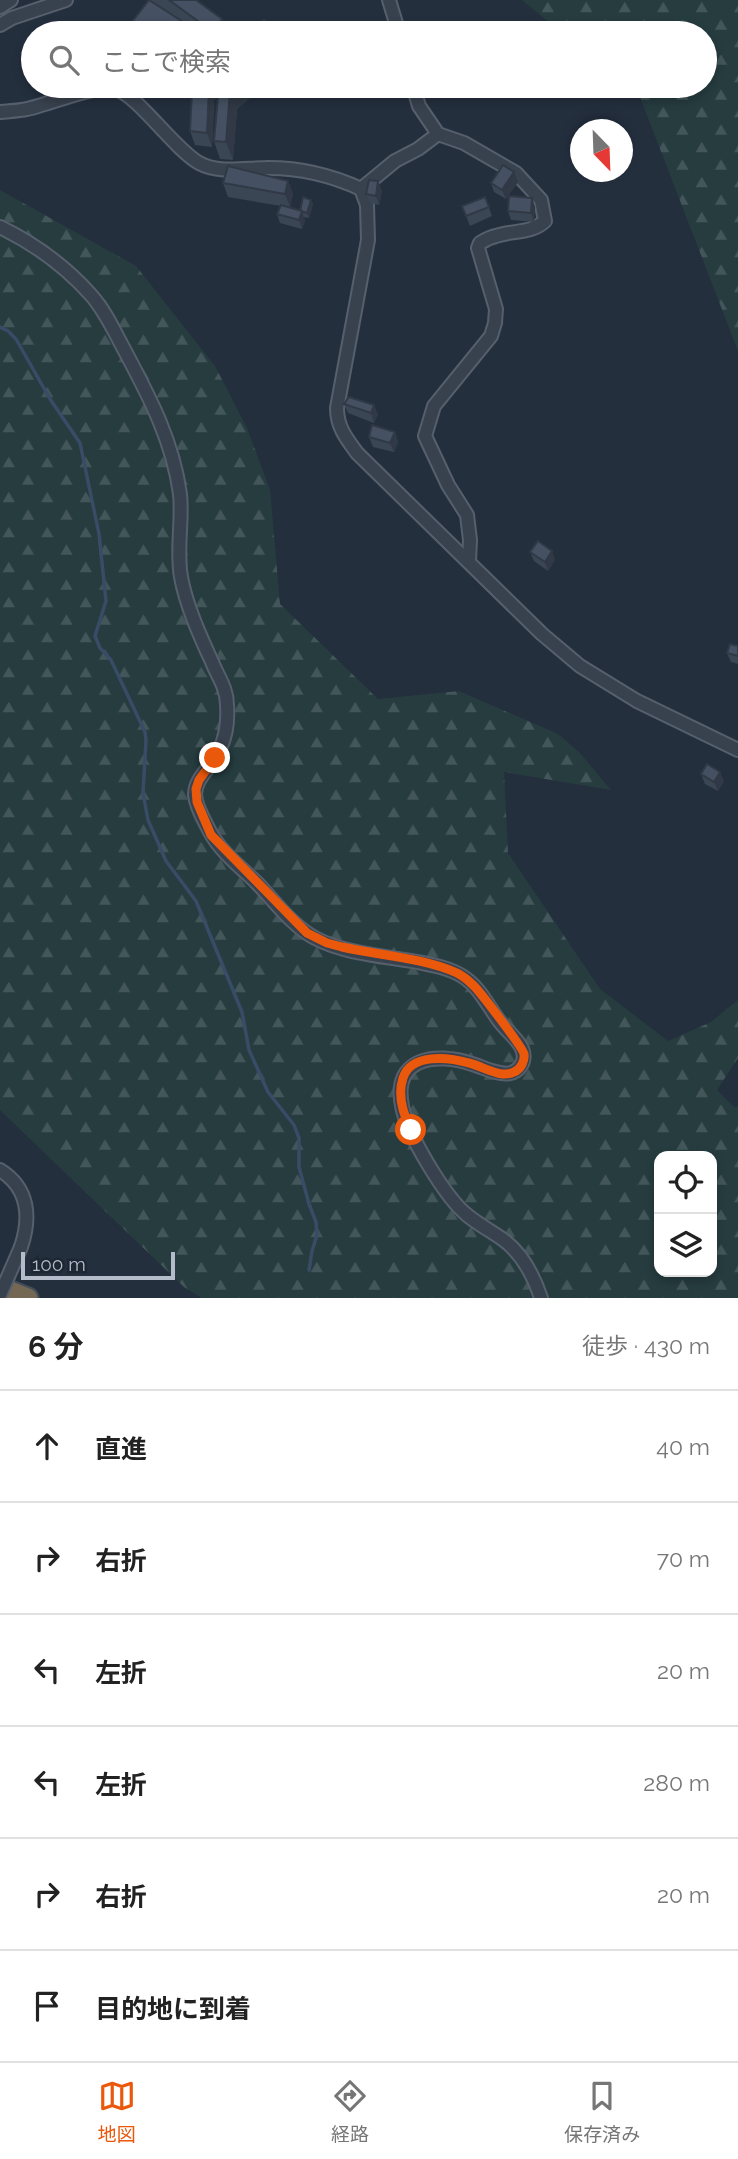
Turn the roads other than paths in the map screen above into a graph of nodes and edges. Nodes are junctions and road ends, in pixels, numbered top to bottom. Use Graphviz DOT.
graph roads {
  1 [pos="11,0"];
  2 [pos="66,0"];
  3 [pos="389,0"];
  4 [pos="0,7"];
  5 [pos="396,21"];
  6 [pos="0,25"];
  7 [pos="68,98"];
  8 [pos="129,98"];
  9 [pos="417,98"];
  10 [pos="0,112"];
  11 [pos="438,134"];
  12 [pos="361,189"];
  13 [pos="0,227"];
  14 [pos="469,561"];
  15 [pos="738,750"];
  16 [pos="0,1170"];
  17 [pos="0,1287"];
  18 [pos="0,1295"];
  19 [pos="27,1298"];
  20 [pos="541,1298"];
  1 -- 4 [label="street"];
  2 -- 6 [label="street"];
  3 -- 5 [label="street"];
  7 -- 10 [label="street"];
  8 -- 12 [label="street"];
  9 -- 11 [label="street"];
  11 -- 12 [label="street"];
  11 -- 14 [label="street"];
  12 -- 14 [label="street"];
  13 -- 20 [label="street"];
  14 -- 15 [label="street"];
  16 -- 18 [label="street, bridge"];
  17 -- 19 [label="highway"];
}
